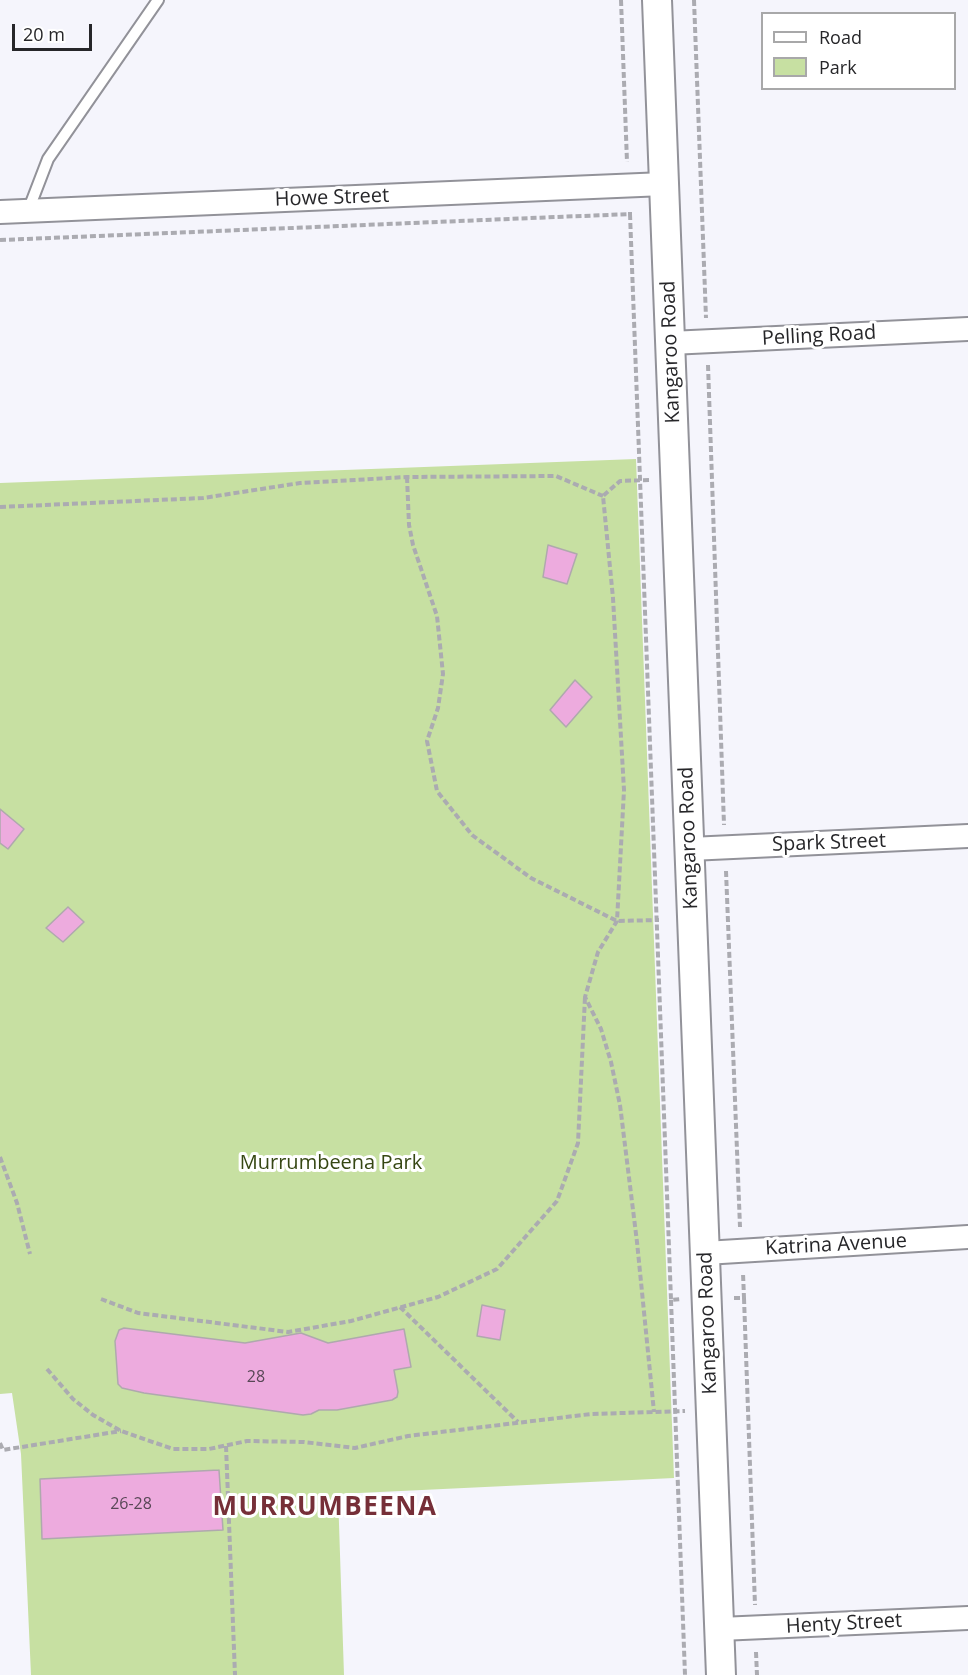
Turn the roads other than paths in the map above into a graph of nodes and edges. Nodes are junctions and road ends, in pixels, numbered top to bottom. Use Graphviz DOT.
graph roads {
  1 [pos="158,0"];
  2 [pos="657,0"];
  3 [pos="664,184"];
  4 [pos="28,211"];
  5 [pos="0,212"];
  6 [pos="968,329"];
  7 [pos="670,344"];
  8 [pos="968,836"];
  9 [pos="690,849"];
  10 [pos="968,1237"];
  11 [pos="705,1253"];
  12 [pos="968,1618"];
  13 [pos="720,1629"];
  14 [pos="721,1675"];
  1 -- 4 [label="lane"];
  2 -- 3 [label="street, Kangaroo Road"];
  3 -- 4 [label="street, Howe Street"];
  3 -- 7 [label="street, Kangaroo Road"];
  4 -- 5 [label="street, Howe Street"];
  6 -- 7 [label="street, Pelling Road"];
  7 -- 9 [label="street, Kangaroo Road"];
  8 -- 9 [label="street, Spark Street"];
  9 -- 11 [label="street, Kangaroo Road"];
  10 -- 11 [label="street, Katrina Avenue"];
  11 -- 13 [label="street, Kangaroo Road"];
  12 -- 13 [label="street, Henty Street"];
  13 -- 14 [label="street, Kangaroo Road"];
}
